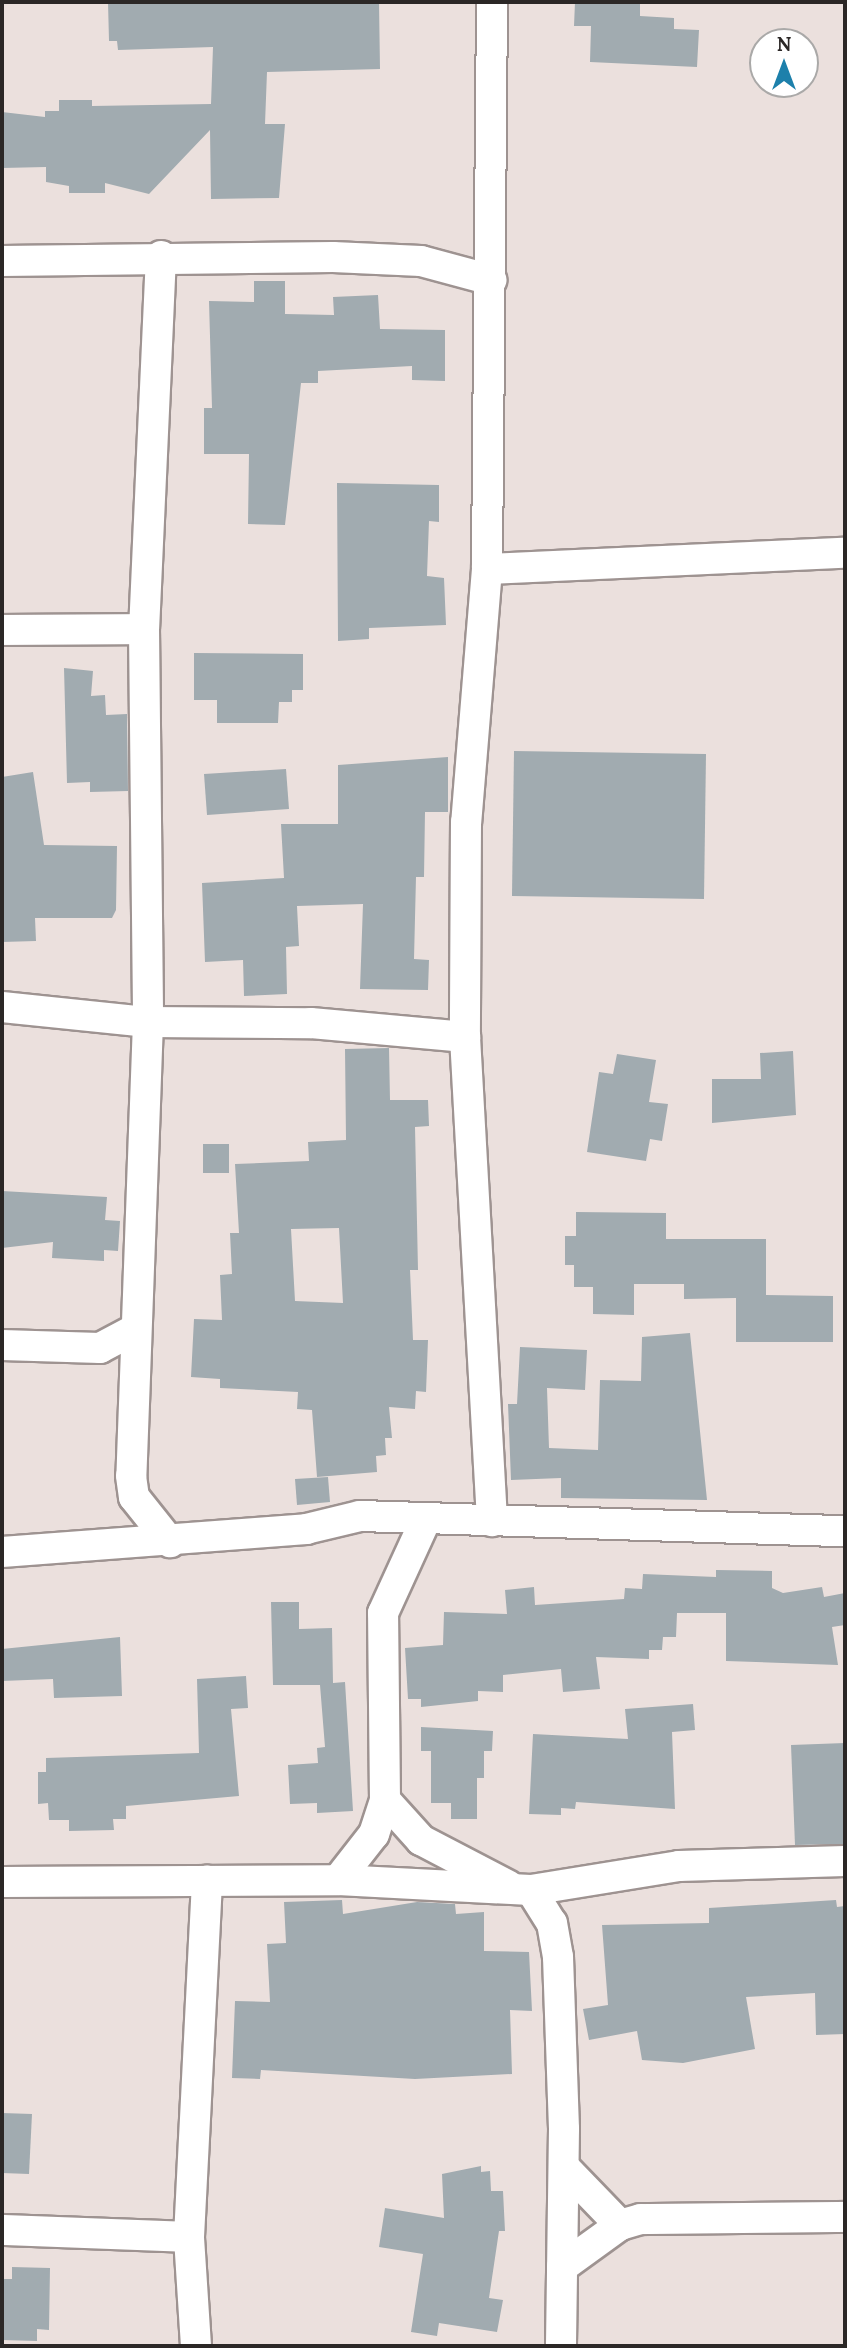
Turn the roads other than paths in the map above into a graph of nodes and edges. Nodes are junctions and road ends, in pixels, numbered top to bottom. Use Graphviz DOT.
graph roads {
  1 [pos="492,2"];
  2 [pos="161,256"];
  3 [pos="2,261"];
  4 [pos="492,280"];
  5 [pos="845,553"];
  6 [pos="487,569"];
  7 [pos="144,629"];
  8 [pos="2,630"];
  9 [pos="2,1007"];
  10 [pos="148,1021"];
  11 [pos="465,1037"];
  12 [pos="135,1329"];
  13 [pos="2,1345"];
  14 [pos="426,1519"];
  15 [pos="492,1521"];
  16 [pos="845,1531"];
  17 [pos="170,1542"];
  18 [pos="2,1552"];
  19 [pos="385,1800"];
  20 [pos="845,1861"];
  21 [pos="207,1880"];
  22 [pos="338,1880"];
  23 [pos="2,1882"];
  24 [pos="522,1889"];
  25 [pos="564,2167"];
  26 [pos="845,2217"];
  27 [pos="620,2225"];
  28 [pos="2,2230"];
  29 [pos="189,2237"];
  30 [pos="562,2267"];
  31 [pos="196,2346"];
  32 [pos="561,2346"];
  1 -- 4 [label="street"];
  2 -- 3 [label="street"];
  2 -- 4 [label="street"];
  2 -- 7 [label="street"];
  4 -- 6 [label="street"];
  5 -- 6 [label="street"];
  6 -- 11 [label="street"];
  7 -- 8 [label="street"];
  7 -- 10 [label="street"];
  9 -- 10 [label="street"];
  10 -- 11 [label="street"];
  10 -- 12 [label="street"];
  11 -- 15 [label="street"];
  12 -- 13 [label="street"];
  12 -- 17 [label="street"];
  14 -- 15 [label="street"];
  14 -- 17 [label="street"];
  14 -- 19 [label="street"];
  15 -- 16 [label="street"];
  17 -- 18 [label="street"];
  19 -- 22 [label="street"];
  19 -- 24 [label="street"];
  20 -- 24 [label="street"];
  21 -- 22 [label="street"];
  21 -- 23 [label="street"];
  21 -- 29 [label="street"];
  22 -- 24 [label="street"];
  24 -- 25 [label="street"];
  25 -- 27 [label="street"];
  25 -- 30 [label="street"];
  26 -- 27 [label="street"];
  27 -- 30 [label="street"];
  28 -- 29 [label="street"];
  29 -- 31 [label="street"];
  30 -- 32 [label="street"];
}
